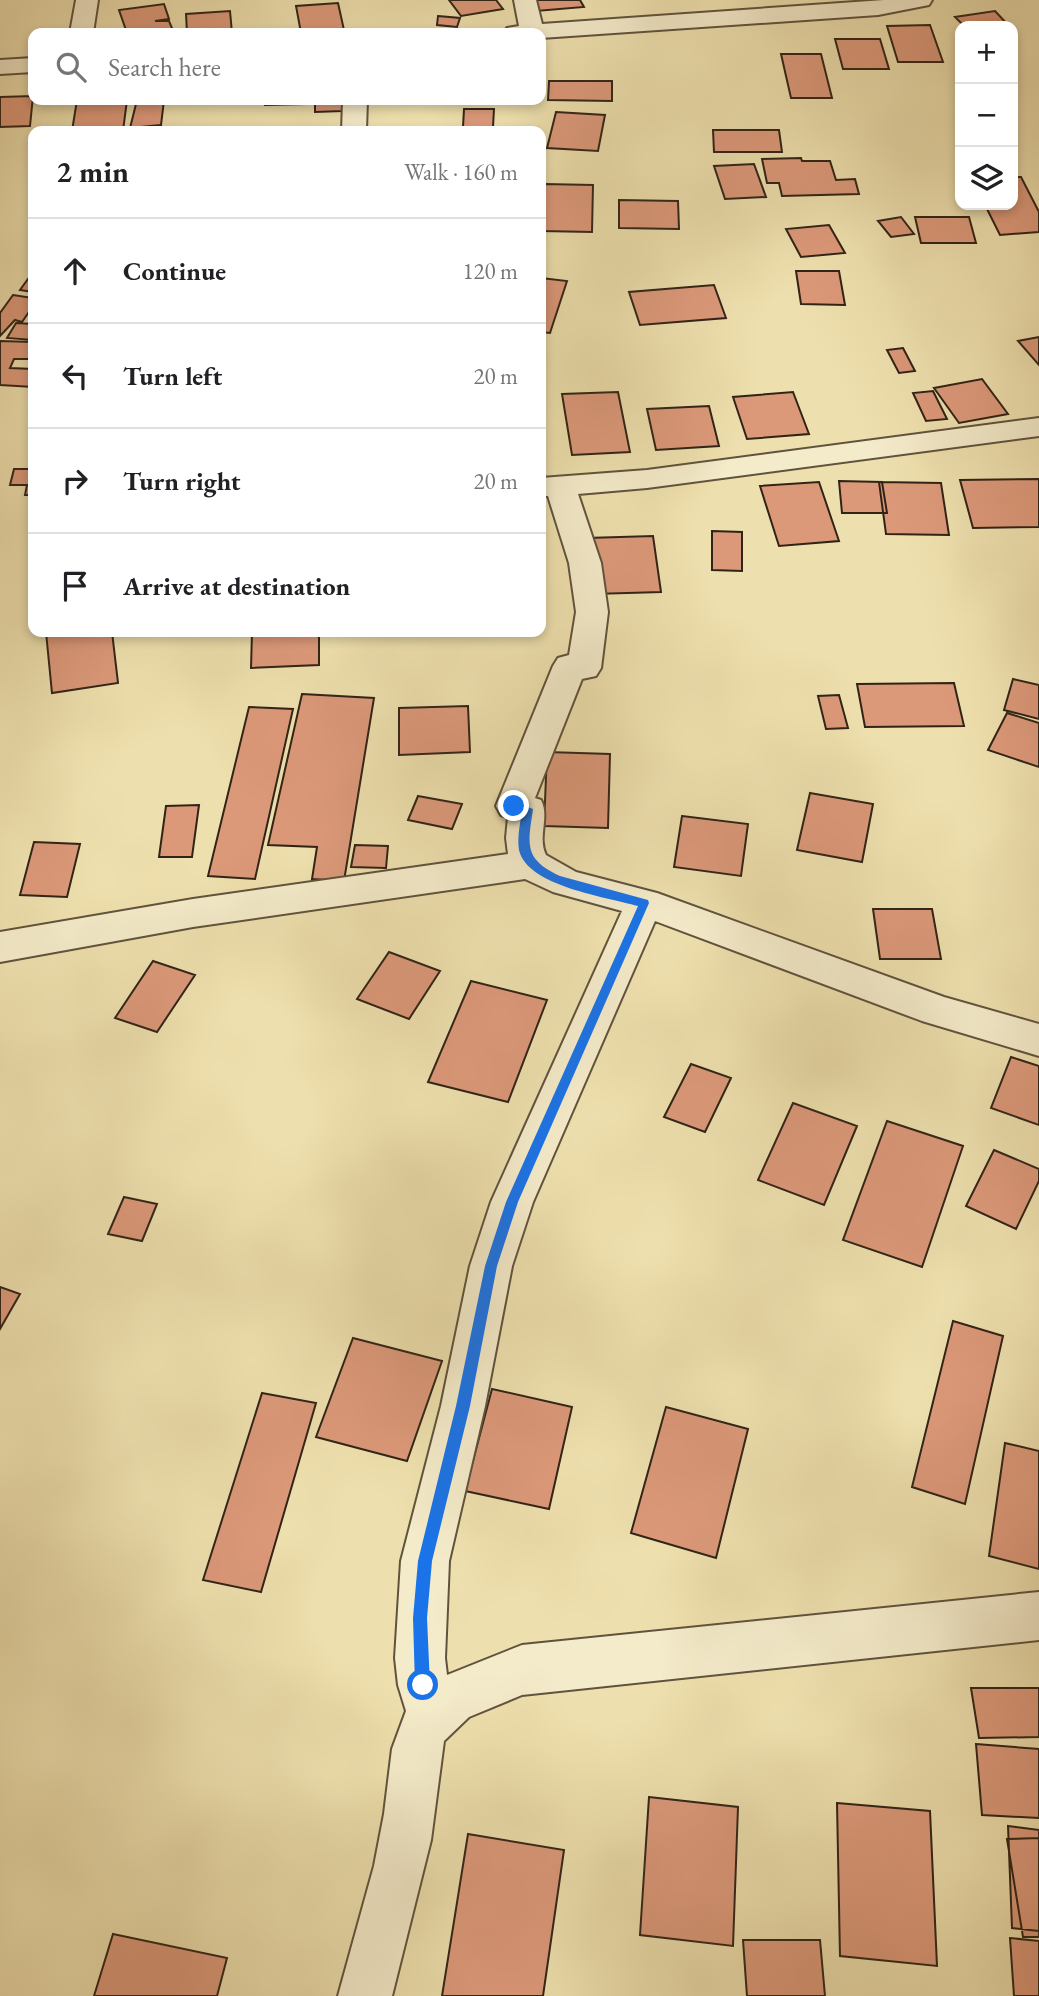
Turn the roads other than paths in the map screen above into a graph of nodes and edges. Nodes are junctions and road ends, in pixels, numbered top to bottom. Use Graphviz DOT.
graph roads {
  1 [pos="87,0"];
  2 [pos="525,0"];
  3 [pos="921,0"];
  4 [pos="83,28"];
  5 [pos="524,28"];
  6 [pos="546,31"];
  7 [pos="28,65"];
  8 [pos="0,67"];
  9 [pos="355,105"];
  10 [pos="354,126"];
  11 [pos="1039,427"];
  12 [pos="550,486"];
  13 [pos="532,864"];
  14 [pos="644,903"];
  15 [pos="0,947"];
  16 [pos="1039,1040"];
  17 [pos="1039,1616"];
  18 [pos="432,1715"];
  19 [pos="365,1996"];
  1 -- 4 [label="street"];
  2 -- 5 [label="street"];
  3 -- 6 [label="street"];
  7 -- 8 [label="street"];
  9 -- 10 [label="street"];
  11 -- 12 [label="street"];
  12 -- 13 [label="street"];
  13 -- 14 [label="street"];
  13 -- 15 [label="street"];
  14 -- 16 [label="street"];
  14 -- 18 [label="street"];
  17 -- 18 [label="street"];
  18 -- 19 [label="street"];
}
